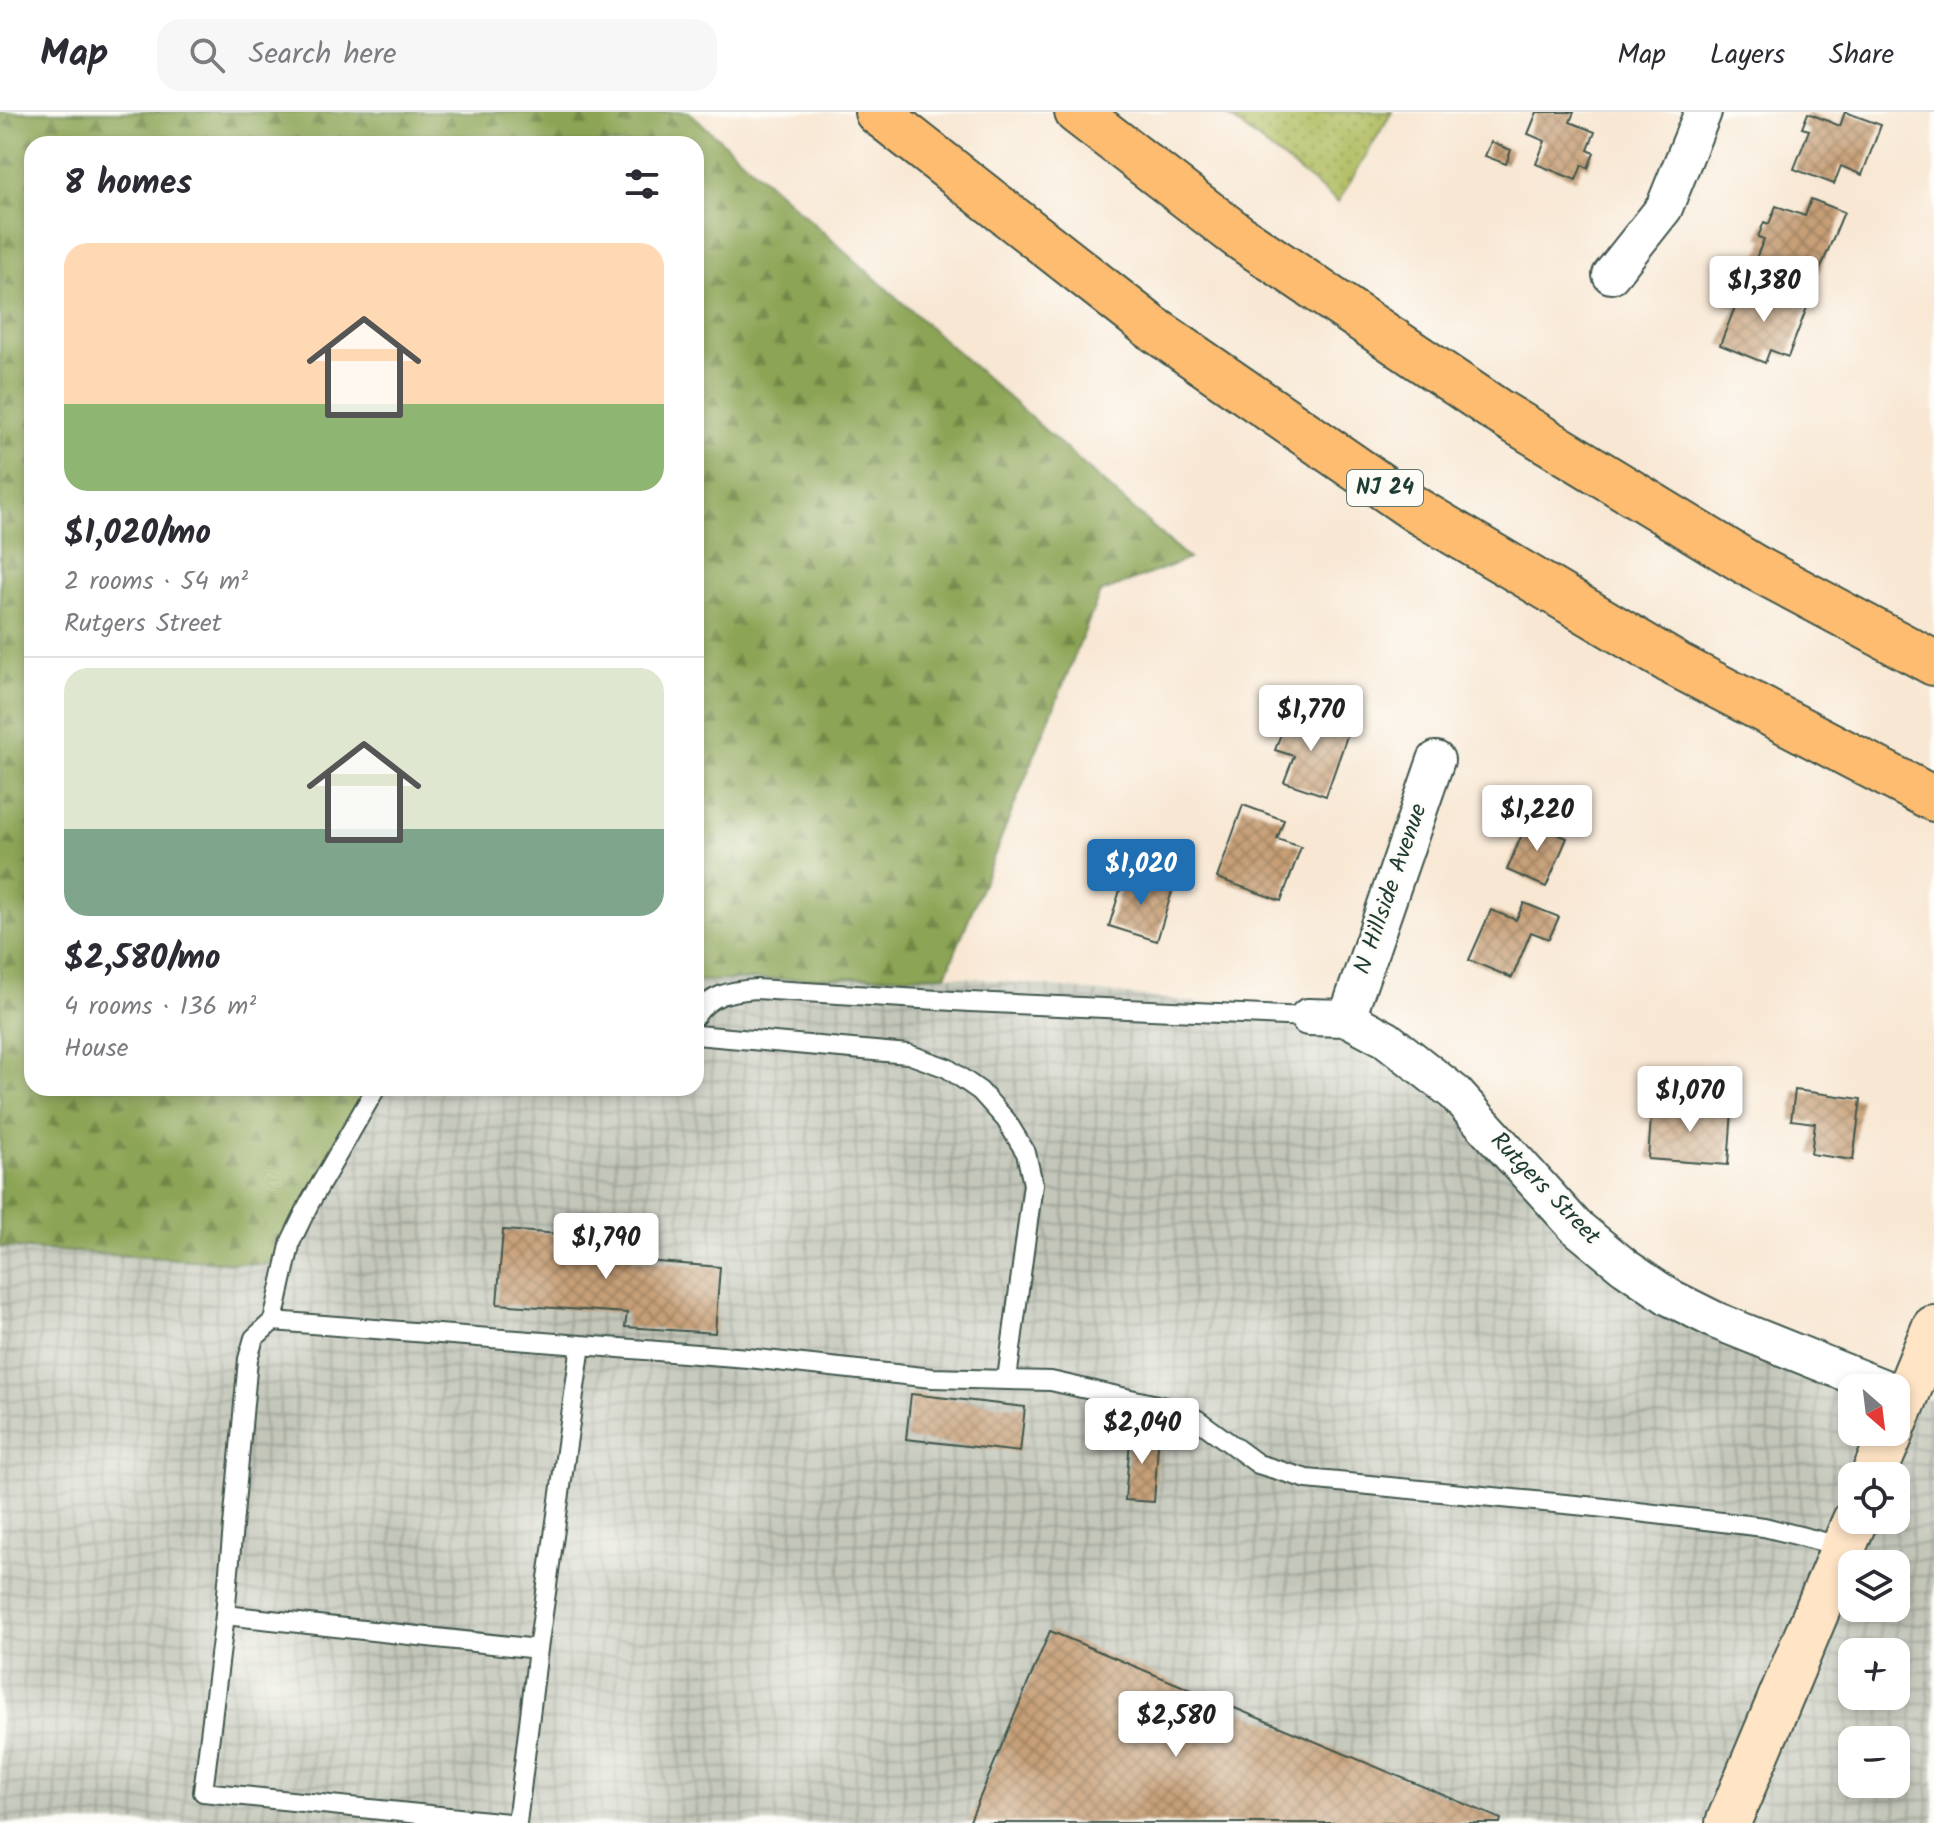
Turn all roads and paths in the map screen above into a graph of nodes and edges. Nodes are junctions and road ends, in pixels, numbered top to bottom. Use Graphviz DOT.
graph roads {
  1 [pos="877,112"];
  2 [pos="1077,112"];
  3 [pos="1703,112"];
  4 [pos="1611,275"];
  5 [pos="1934,663"];
  6 [pos="1436,760"];
  7 [pos="1934,799"];
  8 [pos="704,1005"];
  9 [pos="1308,1017"];
  10 [pos="1347,1018"];
  11 [pos="704,1036"];
  12 [pos="371,1096"];
  13 [pos="273,1321"];
  14 [pos="1934,1328"];
  15 [pos="581,1345"];
  16 [pos="1910,1376"];
  17 [pos="1007,1379"];
  18 [pos="1838,1379"];
  19 [pos="1838,1532"];
  20 [pos="1849,1534"];
  21 [pos="225,1615"];
  22 [pos="538,1649"];
  23 [pos="508,1823"];
  24 [pos="517,1823"];
  25 [pos="1728,1823"];
  1 -- 7 [label="highway, NJ 24"];
  2 -- 5 [label="highway"];
  3 -- 4 [label="street"];
  6 -- 10 [label="street, N Hillside Avenue"];
  8 -- 9 [label="lane"];
  9 -- 10 [label="street, Rutgers Street"];
  10 -- 18 [label="street, Rutgers Street"];
  11 -- 17 [label="lane"];
  12 -- 13 [label="lane"];
  13 -- 15 [label="lane"];
  13 -- 21 [label="lane"];
  14 -- 16 [label="main road"];
  15 -- 17 [label="lane"];
  15 -- 22 [label="lane"];
  17 -- 19 [label="lane"];
  20 -- 25 [label="main road"];
  21 -- 22 [label="lane"];
  21 -- 23 [label="lane"];
  22 -- 24 [label="lane"];
}
